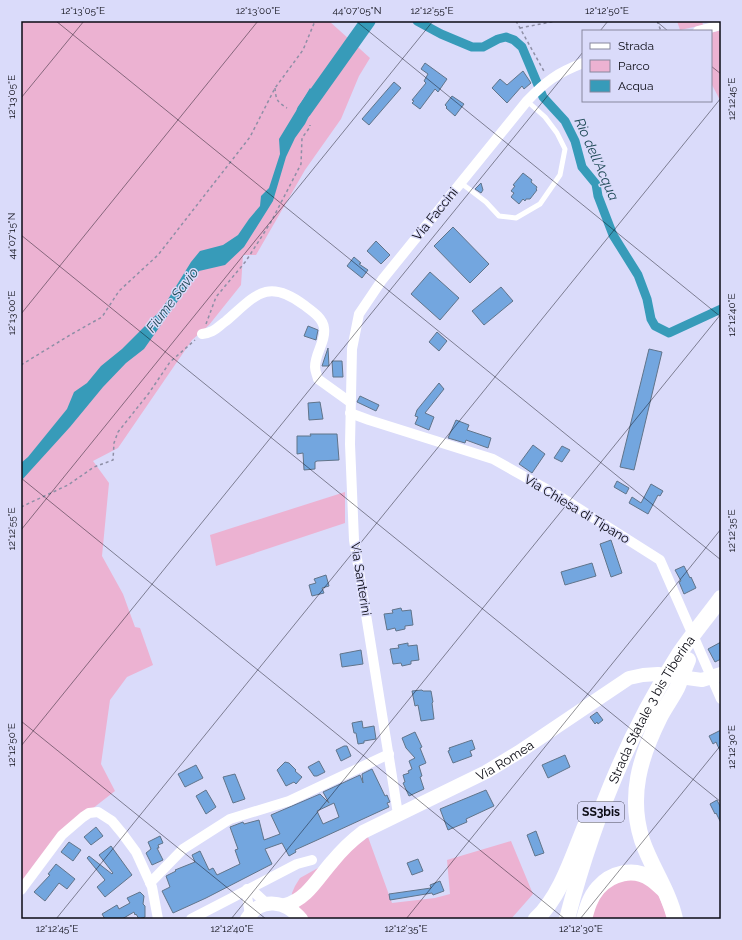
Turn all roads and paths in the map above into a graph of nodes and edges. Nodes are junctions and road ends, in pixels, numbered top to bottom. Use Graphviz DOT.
graph roads {
  1 [pos="315,21"];
  2 [pos="516,21"];
  3 [pos="556,21"];
  4 [pos="721,25"];
  5 [pos="520,28"];
  6 [pos="702,30"];
  7 [pos="582,63"];
  8 [pos="548,80"];
  9 [pos="275,88"];
  10 [pos="530,98"];
  11 [pos="288,108"];
  12 [pos="310,125"];
  13 [pos="461,183"];
  14 [pos="202,334"];
  15 [pos="21,365"];
  16 [pos="350,402"];
  17 [pos="350,413"];
  18 [pos="21,507"];
  19 [pos="721,598"];
  20 [pos="721,615"];
  21 [pos="684,657"];
  22 [pos="717,675"];
  23 [pos="721,698"];
  24 [pos="651,711"];
  25 [pos="390,754"];
  26 [pos="398,814"];
  27 [pos="312,860"];
  28 [pos="150,883"];
  29 [pos="248,889"];
  30 [pos="21,890"];
  31 [pos="666,892"];
  32 [pos="307,894"];
  33 [pos="267,904"];
  34 [pos="285,905"];
  35 [pos="248,917"];
  36 [pos="158,919"];
  37 [pos="191,919"];
  38 [pos="301,919"];
  39 [pos="536,919"];
  40 [pos="567,919"];
  41 [pos="577,919"];
  42 [pos="584,919"];
  43 [pos="675,919"];
  1 -- 9 [label="path"];
  2 -- 5 [label="path"];
  3 -- 5 [label="path"];
  4 -- 6 [label="street"];
  5 -- 8 [label="path"];
  7 -- 8 [label="street, Via Faccini"];
  8 -- 10 [label="street, Via Faccini"];
  9 -- 11 [label="path"];
  9 -- 15 [label="path"];
  10 -- 13 [label="street, Via Faccini"];
  10 -- 13 [label="lane"];
  12 -- 14 [label="path"];
  13 -- 16 [label="street, Via Faccini"];
  14 -- 16 [label="street"];
  14 -- 18 [label="path"];
  16 -- 17 [label="street, Via Santerini"];
  17 -- 22 [label="street, Via Chiesa di Tipano"];
  17 -- 25 [label="street, Via Santerini"];
  19 -- 21 [label="highway, Strada Statale 3 bis Tiberina"];
  20 -- 21 [label="highway, Strada Statale 3 bis Tiberina"];
  21 -- 24 [label="highway"];
  22 -- 23 [label="street, Via Chiesa di Tipano"];
  22 -- 26 [label="main road, Via Romea"];
  24 -- 31 [label="highway"];
  24 -- 39 [label="highway"];
  24 -- 40 [label="highway, Strada Statale 3 bis Tiberina / SS3bis"];
  24 -- 41 [label="highway, Strada Statale 3 bis Tiberina / SS3bis"];
  25 -- 26 [label="street, Via Santerini"];
  25 -- 28 [label="street"];
  26 -- 32 [label="main road, Via Romea"];
  27 -- 29 [label="street"];
  28 -- 30 [label="street"];
  28 -- 36 [label="street"];
  29 -- 33 [label="street"];
  29 -- 35 [label="street"];
  29 -- 37 [label="street"];
  31 -- 42 [label="highway"];
  31 -- 43 [label="highway"];
  32 -- 34 [label="main road, Via Romea"];
  32 -- 38 [label="main road, Via Romea"];
  33 -- 34 [label="main road, Via Romea"];
  33 -- 35 [label="main road"];
  34 -- 38 [label="main road, Via Romea"];
}
